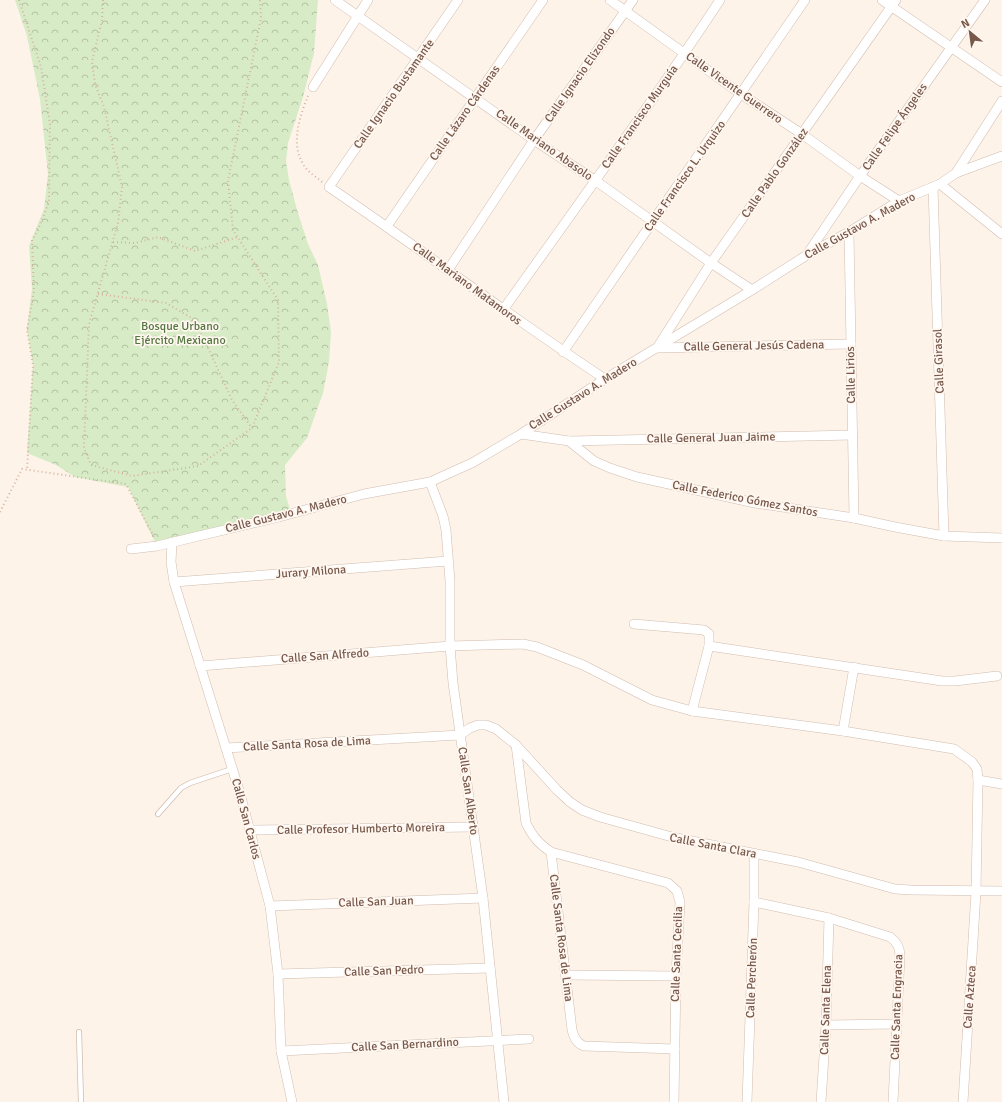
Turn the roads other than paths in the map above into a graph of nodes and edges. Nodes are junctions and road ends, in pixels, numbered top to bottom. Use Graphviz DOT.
graph roads {
  1 [pos="336,0"];
  2 [pos="368,0"];
  3 [pos="458,0"];
  4 [pos="543,0"];
  5 [pos="610,0"];
  6 [pos="633,0"];
  7 [pos="720,0"];
  8 [pos="805,0"];
  9 [pos="882,0"];
  10 [pos="985,0"];
  11 [pos="894,3"];
  12 [pos="626,10"];
  13 [pos="357,16"];
  14 [pos="951,47"];
  15 [pos="684,54"];
  16 [pos="419,58"];
  17 [pos="1002,82"];
  18 [pos="312,87"];
  19 [pos="741,94"];
  20 [pos="476,97"];
  21 [pos="1002,101"];
  22 [pos="802,134"];
  23 [pos="534,140"];
  24 [pos="1002,156"];
  25 [pos="956,173"];
  26 [pos="860,176"];
  27 [pos="596,181"];
  28 [pos="937,185"];
  29 [pos="329,187"];
  30 [pos="899,201"];
  31 [pos="654,221"];
  32 [pos="387,226"];
  33 [pos="1001,231"];
  34 [pos="849,232"];
  35 [pos="807,255"];
  36 [pos="711,263"];
  37 [pos="448,270"];
  38 [pos="752,290"];
  39 [pos="503,310"];
  40 [pos="850,344"];
  41 [pos="657,348"];
  42 [pos="563,352"];
  43 [pos="605,379"];
  44 [pos="520,434"];
  45 [pos="853,435"];
  46 [pos="569,441"];
  47 [pos="430,482"];
  48 [pos="854,518"];
  49 [pos="944,536"];
  50 [pos="1002,538"];
  51 [pos="172,542"];
  52 [pos="131,549"];
  53 [pos="448,561"];
  54 [pos="174,582"];
  55 [pos="634,624"];
  56 [pos="450,646"];
  57 [pos="709,646"];
  58 [pos="200,666"];
  59 [pos="854,667"];
  60 [pos="997,676"];
  61 [pos="692,711"];
  62 [pos="843,730"];
  63 [pos="460,735"];
  64 [pos="516,745"];
  65 [pos="226,748"];
  66 [pos="232,769"];
  67 [pos="978,780"];
  68 [pos="1002,784"];
  69 [pos="158,814"];
  70 [pos="473,826"];
  71 [pos="250,830"];
  72 [pos="550,852"];
  73 [pos="754,854"];
  74 [pos="1002,891"];
  75 [pos="976,892"];
  76 [pos="483,898"];
  77 [pos="754,902"];
  78 [pos="270,906"];
  79 [pos="829,918"];
  80 [pos="490,968"];
  81 [pos="278,974"];
  82 [pos="566,974"];
  83 [pos="676,976"];
  84 [pos="897,1024"];
  85 [pos="826,1025"];
  86 [pos="80,1032"];
  87 [pos="529,1039"];
  88 [pos="498,1040"];
  89 [pos="675,1049"];
  90 [pos="281,1051"];
  91 [pos="81,1102"];
  92 [pos="292,1102"];
  93 [pos="504,1102"];
  94 [pos="674,1102"];
  95 [pos="747,1102"];
  96 [pos="821,1102"];
  97 [pos="894,1102"];
  98 [pos="963,1102"];
  1 -- 13 [label="street, Calle Mariano Abasolo"];
  2 -- 13 [label="street"];
  3 -- 16 [label="street, Calle Ignacio Bustamante"];
  4 -- 20 [label="street, Calle Lázaro Cárdenas"];
  5 -- 12 [label="street, Calle Vicente Guerrero"];
  6 -- 12 [label="street, Calle Ignacio Elizondo"];
  7 -- 15 [label="street, Calle Francisco Murguía"];
  8 -- 19 [label="street, Calle Francisco L. Urquizo"];
  9 -- 11 [label="street"];
  10 -- 14 [label="street, Calle Felipe Ángeles"];
  11 -- 14 [label="street"];
  11 -- 22 [label="street, Calle Pablo González"];
  12 -- 15 [label="street, Calle Vicente Guerrero"];
  12 -- 23 [label="street, Calle Ignacio Elizondo"];
  13 -- 16 [label="street, Calle Mariano Abasolo"];
  13 -- 18 [label="street"];
  14 -- 17 [label="street"];
  14 -- 26 [label="street, Calle Felipe Ángeles"];
  15 -- 19 [label="street, Calle Vicente Guerrero"];
  15 -- 27 [label="street, Calle Francisco Murguía"];
  16 -- 20 [label="street, Calle Mariano Abasolo"];
  16 -- 29 [label="street, Calle Ignacio Bustamante"];
  19 -- 22 [label="street, Calle Vicente Guerrero"];
  19 -- 31 [label="street, Calle Francisco L. Urquizo"];
  20 -- 23 [label="street, Calle Mariano Abasolo"];
  20 -- 32 [label="street, Calle Lázaro Cárdenas"];
  21 -- 25 [label="street"];
  22 -- 26 [label="street, Calle Vicente Guerrero"];
  22 -- 36 [label="street, Calle Pablo González"];
  23 -- 27 [label="street, Calle Mariano Abasolo"];
  23 -- 37 [label="street, Calle Ignacio Elizondo"];
  24 -- 25 [label="street, Calle Gustavo A. Madero"];
  25 -- 28 [label="street, Calle Gustavo A. Madero"];
  26 -- 30 [label="street, Calle Vicente Guerrero"];
  26 -- 35 [label="street, Calle Felipe Ángeles"];
  27 -- 31 [label="street, Calle Mariano Abasolo"];
  27 -- 39 [label="street, Calle Francisco Murguía"];
  28 -- 30 [label="street, Calle Gustavo A. Madero"];
  28 -- 33 [label="street"];
  28 -- 49 [label="street, Calle Girasol"];
  29 -- 32 [label="street, Calle Mariano Matamoros"];
  30 -- 34 [label="street, Calle Gustavo A. Madero"];
  31 -- 36 [label="street, Calle Mariano Abasolo"];
  31 -- 42 [label="street, Calle Francisco L. Urquizo"];
  32 -- 37 [label="street, Calle Mariano Matamoros"];
  34 -- 35 [label="street, Calle Gustavo A. Madero"];
  34 -- 40 [label="street, Calle Lirios"];
  35 -- 38 [label="street, Calle Gustavo A. Madero"];
  36 -- 38 [label="street, Calle Mariano Abasolo"];
  36 -- 41 [label="street, Calle Pablo González"];
  37 -- 39 [label="street, Calle Mariano Matamoros"];
  38 -- 41 [label="street, Calle Gustavo A. Madero"];
  39 -- 42 [label="street, Calle Mariano Matamoros"];
  40 -- 41 [label="street, Calle General Jesús Cadena"];
  40 -- 45 [label="street, Calle Lirios"];
  41 -- 43 [label="street, Calle Gustavo A. Madero"];
  42 -- 43 [label="street, Calle Mariano Matamoros"];
  43 -- 44 [label="street, Calle Gustavo A. Madero"];
  44 -- 46 [label="street"];
  44 -- 47 [label="street, Calle Gustavo A. Madero"];
  45 -- 46 [label="street, Calle General Juan Jaime"];
  45 -- 48 [label="street, Calle Lirios"];
  46 -- 48 [label="street, Calle Federico Gómez Santos"];
  47 -- 51 [label="street, Calle Gustavo A. Madero"];
  47 -- 53 [label="street, Calle San Alberto"];
  48 -- 49 [label="street, Calle Federico Gómez Santos"];
  49 -- 50 [label="street, Calle Federico Gómez Santos"];
  51 -- 52 [label="street, Calle Gustavo A. Madero"];
  51 -- 54 [label="street, Calle San Carlos"];
  53 -- 54 [label="street, Jurary Milona"];
  53 -- 56 [label="street, Calle San Alberto"];
  54 -- 58 [label="street, Calle San Carlos"];
  55 -- 57 [label="street"];
  56 -- 58 [label="street, Calle San Alfredo"];
  56 -- 61 [label="street, Calle San Alfredo"];
  56 -- 63 [label="street, Calle San Alberto"];
  57 -- 59 [label="street"];
  57 -- 61 [label="street"];
  58 -- 65 [label="street, Calle San Carlos"];
  59 -- 60 [label="street"];
  59 -- 62 [label="street"];
  61 -- 62 [label="street, Calle San Alfredo"];
  62 -- 67 [label="street, Calle San Alfredo"];
  63 -- 64 [label="street, Calle Santa Clara"];
  63 -- 65 [label="street, Calle Santa Rosa de Lima"];
  63 -- 70 [label="street, Calle San Alberto"];
  64 -- 72 [label="street"];
  64 -- 73 [label="street, Calle Santa Clara"];
  65 -- 66 [label="street, Calle San Carlos"];
  66 -- 69 [label="lane"];
  66 -- 71 [label="street, Calle San Carlos"];
  67 -- 68 [label="street"];
  67 -- 75 [label="street, Calle Azteca"];
  70 -- 71 [label="street, Calle Profesor Humberto Moreira"];
  70 -- 76 [label="street, Calle San Alberto"];
  71 -- 78 [label="street, Calle San Carlos"];
  72 -- 82 [label="street, Calle Santa Rosa de Lima"];
  72 -- 83 [label="street, Calle Santa Cecilia"];
  73 -- 75 [label="street, Calle Santa Clara"];
  73 -- 77 [label="street, Calle Percherón"];
  74 -- 75 [label="street, Calle Santa Clara"];
  75 -- 98 [label="street, Calle Azteca"];
  76 -- 78 [label="street, Calle San Juan"];
  76 -- 80 [label="street, Calle San Alberto"];
  77 -- 79 [label="street, Calle Santa Engracia"];
  77 -- 95 [label="street, Calle Percherón"];
  78 -- 81 [label="street, Calle San Carlos"];
  79 -- 84 [label="street, Calle Santa Engracia"];
  79 -- 85 [label="street, Calle Santa Elena"];
  80 -- 81 [label="street, Calle San Pedro"];
  80 -- 88 [label="street, Calle San Alberto"];
  81 -- 90 [label="street, Calle San Carlos"];
  82 -- 83 [label="street"];
  82 -- 89 [label="street, Calle Santa Rosa de Lima"];
  83 -- 89 [label="street, Calle Santa Cecilia"];
  84 -- 85 [label="street"];
  84 -- 97 [label="street, Calle Santa Engracia"];
  85 -- 96 [label="street, Calle Santa Elena"];
  86 -- 91 [label="lane"];
  87 -- 88 [label="street, Calle San Bernardino"];
  88 -- 90 [label="street, Calle San Bernardino"];
  88 -- 93 [label="street, Calle San Alberto"];
  89 -- 94 [label="street, Calle Santa Cecilia"];
  90 -- 92 [label="street, Calle San Carlos"];
}
